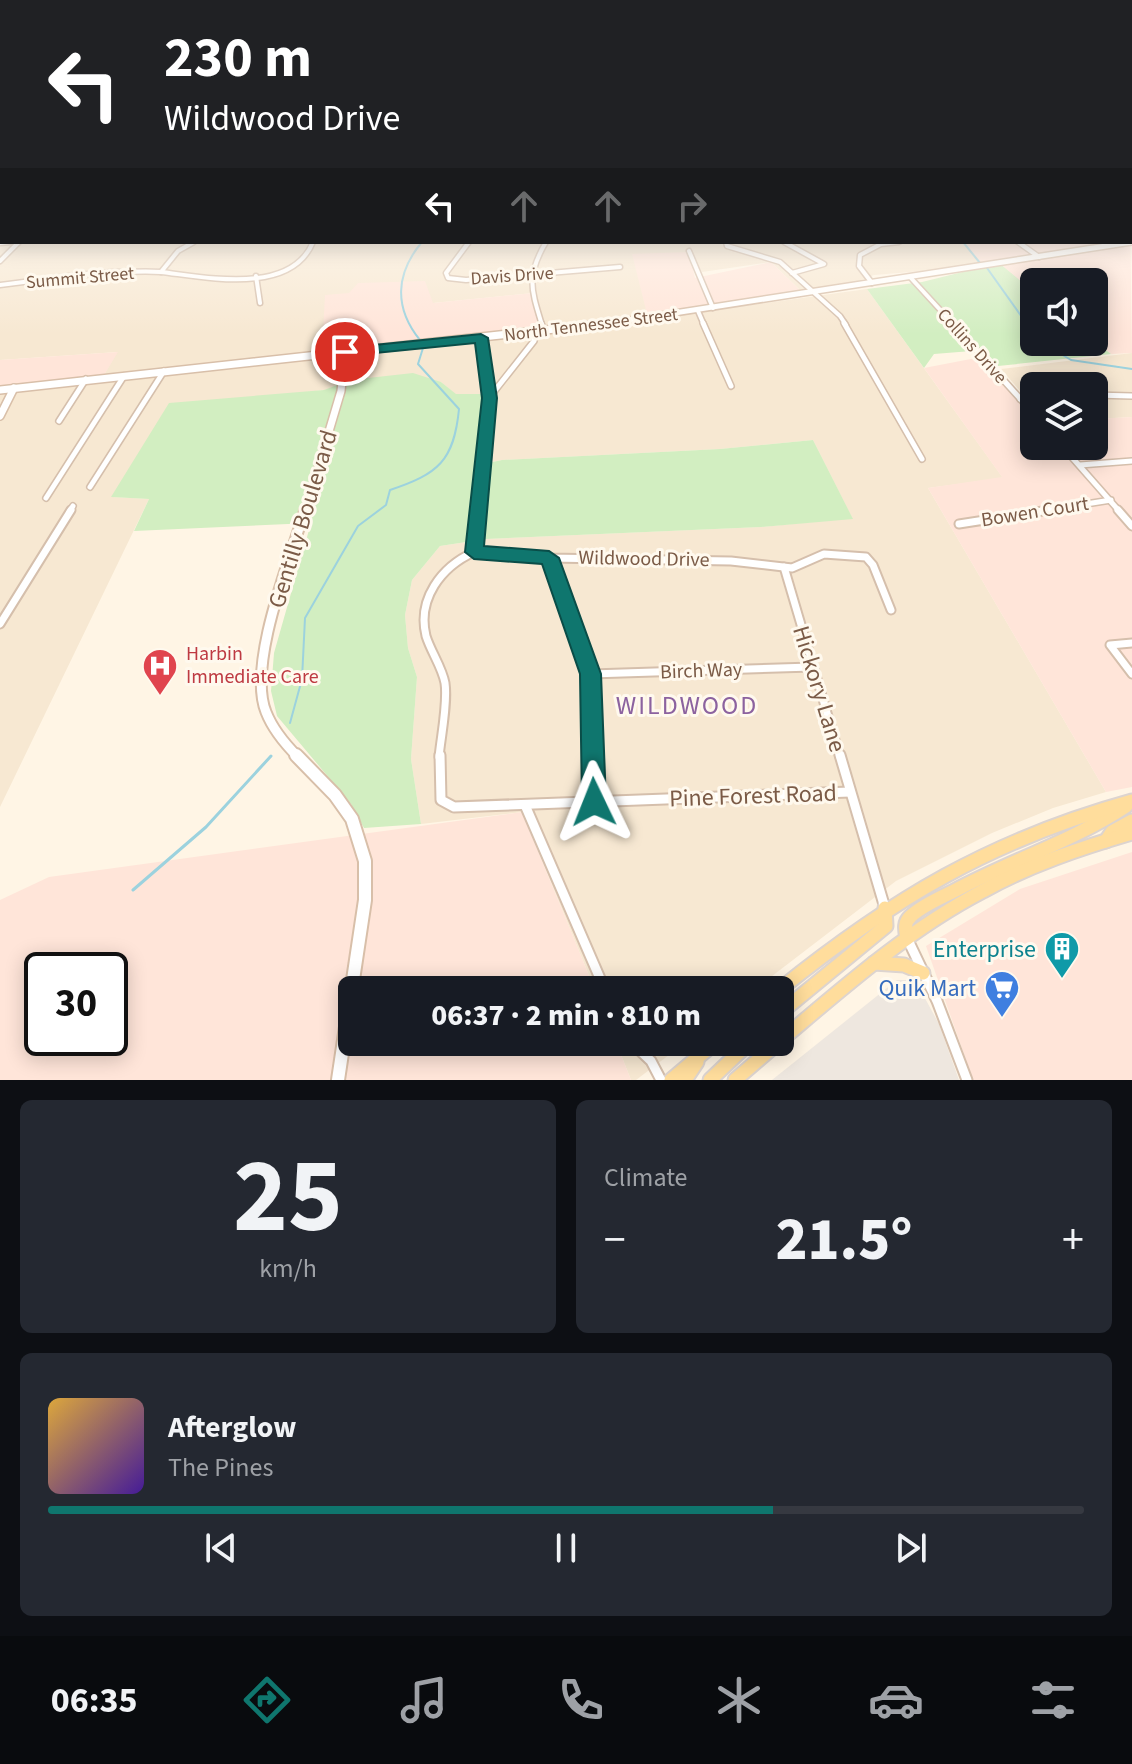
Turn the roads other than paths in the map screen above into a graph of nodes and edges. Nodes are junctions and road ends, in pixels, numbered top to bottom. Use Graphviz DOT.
graph roads {
  1 [pos="17,244"];
  2 [pos="190,244"];
  3 [pos="313,244"];
  4 [pos="468,244"];
  5 [pos="545,244"];
  6 [pos="726,244"];
  7 [pos="785,244"];
  8 [pos="878,244"];
  9 [pos="1021,244"];
  10 [pos="1109,244"];
  11 [pos="689,251"];
  12 [pos="1039,257"];
  13 [pos="0,261"];
  14 [pos="620,267"];
  15 [pos="161,272"];
  16 [pos="792,273"];
  17 [pos="922,275"];
  18 [pos="256,276"];
  19 [pos="529,276"];
  20 [pos="910,277"];
  21 [pos="872,283"];
  22 [pos="0,285"];
  23 [pos="919,287"];
  24 [pos="816,292"];
  25 [pos="260,303"];
  26 [pos="713,308"];
  27 [pos="698,311"];
  28 [pos="544,332"];
  29 [pos="535,333"];
  30 [pos="481,338"];
  31 [pos="370,350"];
  32 [pos="345,352"];
  33 [pos="320,355"];
  34 [pos="345,366"];
  35 [pos="164,371"];
  36 [pos="124,375"];
  37 [pos="86,379"];
  38 [pos="731,386"];
  39 [pos="14,388"];
  40 [pos="0,390"];
  41 [pos="1108,395"];
  42 [pos="1132,396"];
  43 [pos="489,398"];
  44 [pos="1020,399"];
  45 [pos="0,416"];
  46 [pos="59,421"];
  47 [pos="922,459"];
  48 [pos="1075,460"];
  49 [pos="1132,461"];
  50 [pos="1079,465"];
  51 [pos="90,487"];
  52 [pos="46,498"];
  53 [pos="1111,500"];
  54 [pos="73,506"];
  55 [pos="959,524"];
  56 [pos="1132,526"];
  57 [pos="474,552"];
  58 [pos="549,558"];
  59 [pos="784,567"];
  60 [pos="891,610"];
  61 [pos="0,624"];
  62 [pos="1132,643"];
  63 [pos="812,667"];
  64 [pos="591,674"];
  65 [pos="1132,674"];
  66 [pos="850,792"];
  67 [pos="594,802"];
  68 [pos="1132,802"];
  69 [pos="525,805"];
  70 [pos="1132,821"];
  71 [pos="1132,833"];
  72 [pos="1106,841"];
  73 [pos="885,908"];
  74 [pos="907,938"];
  75 [pos="874,963"];
  76 [pos="923,973"];
  77 [pos="599,976"];
  78 [pos="794,978"];
  79 [pos="794,1002"];
  80 [pos="794,1030"];
  81 [pos="646,1056"];
  82 [pos="699,1056"];
  83 [pos="699,1056"];
  84 [pos="735,1056"];
  85 [pos="763,1056"];
  86 [pos="338,1080"];
  87 [pos="661,1080"];
  88 [pos="671,1080"];
  89 [pos="685,1080"];
  90 [pos="710,1080"];
  91 [pos="735,1080"];
  92 [pos="967,1080"];
  1 -- 13 [label="street"];
  2 -- 15 [label="street"];
  3 -- 18 [label="street, Summit Street"];
  4 -- 19 [label="street, Davis Drive"];
  5 -- 19 [label="street"];
  6 -- 16 [label="street"];
  7 -- 16 [label="street"];
  8 -- 21 [label="street"];
  9 -- 12 [label="street"];
  10 -- 12 [label="main road, North Tennessee Street"];
  11 -- 26 [label="street"];
  12 -- 17 [label="main road, North Tennessee Street"];
  14 -- 19 [label="street, Davis Drive"];
  15 -- 18 [label="street, Summit Street"];
  15 -- 22 [label="street, Summit Street"];
  16 -- 24 [label="street"];
  17 -- 20 [label="main road, North Tennessee Street"];
  17 -- 23 [label="main road"];
  18 -- 25 [label="street"];
  19 -- 28 [label="street"];
  20 -- 21 [label="main road, North Tennessee Street"];
  20 -- 23 [label="street, Collins Drive"];
  21 -- 24 [label="main road, North Tennessee Street"];
  23 -- 44 [label="street, Collins Drive"];
  24 -- 26 [label="main road, North Tennessee Street"];
  24 -- 47 [label="street"];
  26 -- 27 [label="main road, North Tennessee Street"];
  27 -- 28 [label="main road, North Tennessee Street"];
  27 -- 38 [label="street"];
  28 -- 29 [label="main road, North Tennessee Street"];
  29 -- 30 [label="main road, North Tennessee Street"];
  29 -- 43 [label="street"];
  30 -- 31 [label="main road, North Tennessee Street"];
  30 -- 43 [label="street"];
  31 -- 32 [label="main road, North Tennessee Street"];
  31 -- 34 [label="main road"];
  32 -- 33 [label="main road, North Tennessee Street"];
  32 -- 34 [label="main road, Gentilly Boulevard"];
  33 -- 34 [label="main road"];
  33 -- 35 [label="main road, North Tennessee Street"];
  34 -- 86 [label="main road, Gentilly Boulevard"];
  35 -- 36 [label="main road, North Tennessee Street"];
  35 -- 51 [label="street"];
  36 -- 37 [label="main road, North Tennessee Street"];
  36 -- 52 [label="street"];
  37 -- 39 [label="main road, North Tennessee Street"];
  37 -- 46 [label="street"];
  39 -- 40 [label="main road, North Tennessee Street"];
  39 -- 45 [label="main road"];
  41 -- 42 [label="street"];
  43 -- 57 [label="street"];
  48 -- 50 [label="street"];
  49 -- 50 [label="street"];
  50 -- 53 [label="street"];
  53 -- 55 [label="street, Bowen Court"];
  53 -- 56 [label="street"];
  54 -- 61 [label="street"];
  57 -- 58 [label="street, Wildwood Drive"];
  57 -- 69 [label="street, Pine Forest Road"];
  58 -- 59 [label="street, Wildwood Drive"];
  58 -- 64 [label="street"];
  59 -- 60 [label="street"];
  59 -- 63 [label="street, Hickory Lane"];
  62 -- 65 [label="street"];
  63 -- 64 [label="street, Birch Way"];
  63 -- 66 [label="street, Hickory Lane"];
  64 -- 67 [label="street"];
  66 -- 67 [label="street, Pine Forest Road"];
  66 -- 73 [label="street, Hickory Lane"];
  67 -- 69 [label="street, Pine Forest Road"];
  68 -- 73 [label="main road"];
  68 -- 74 [label="main road"];
  69 -- 77 [label="street"];
  70 -- 72 [label="main road"];
  71 -- 72 [label="main road"];
  72 -- 74 [label="main road"];
  73 -- 78 [label="main road"];
  73 -- 79 [label="main road"];
  74 -- 75 [label="main road"];
  74 -- 76 [label="street"];
  75 -- 76 [label="main road"];
  75 -- 80 [label="main road"];
  76 -- 92 [label="street"];
  81 -- 87 [label="street"];
  82 -- 88 [label="main road"];
  83 -- 89 [label="main road"];
  84 -- 90 [label="main road"];
  85 -- 91 [label="main road"];
}
